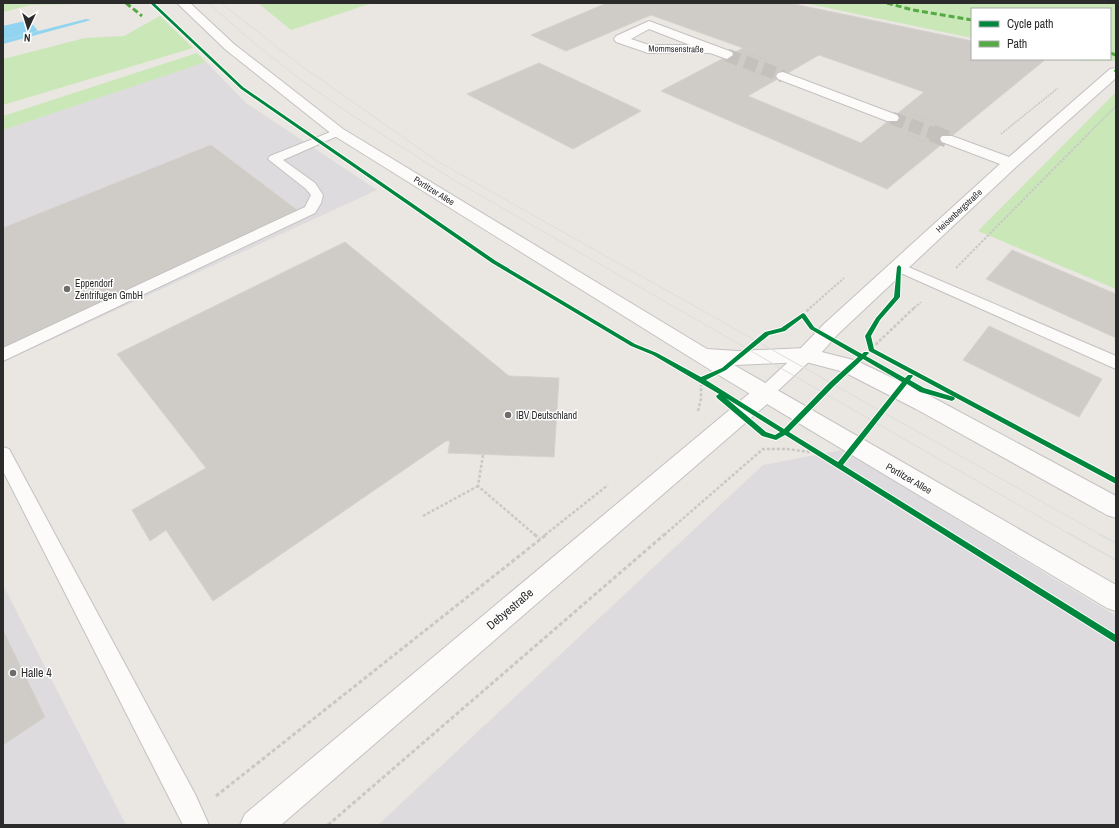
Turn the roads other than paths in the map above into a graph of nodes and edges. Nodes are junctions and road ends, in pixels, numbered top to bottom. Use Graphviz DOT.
graph roads {
  1 [pos="183,3"];
  2 [pos="712,49"];
  3 [pos="727,55"];
  4 [pos="1115,72"];
  5 [pos="782,76"];
  6 [pos="892,118"];
  7 [pos="338,132"];
  8 [pos="947,139"];
  9 [pos="1011,163"];
  10 [pos="899,266"];
  11 [pos="3,355"];
  12 [pos="702,355"];
  13 [pos="806,355"];
  14 [pos="1116,363"];
  15 [pos="765,393"];
  16 [pos="3,454"];
  17 [pos="1116,508"];
  18 [pos="1116,599"];
  19 [pos="194,820"];
  20 [pos="256,825"];
  1 -- 7 [label="street, Portitzer Allee"];
  2 -- 2 [label="street, Mommsenstraße"];
  2 -- 3 [label="street, Mommsenstraße"];
  4 -- 9 [label="street, Heisenbergstraße"];
  5 -- 6 [label="street"];
  7 -- 11 [label="lane"];
  7 -- 12 [label="street, Portitzer Allee"];
  8 -- 9 [label="street"];
  9 -- 10 [label="street, Heisenbergstraße"];
  10 -- 13 [label="street, Heisenbergstraße"];
  10 -- 14 [label="lane"];
  12 -- 13 [label="street, Portitzer Allee"];
  12 -- 15 [label="street, Portitzer Allee"];
  13 -- 15 [label="lane"];
  13 -- 17 [label="street, Portitzer Allee"];
  15 -- 18 [label="street, Portitzer Allee"];
  15 -- 20 [label="street, Debyestraße"];
  16 -- 19 [label="lane"];
}
